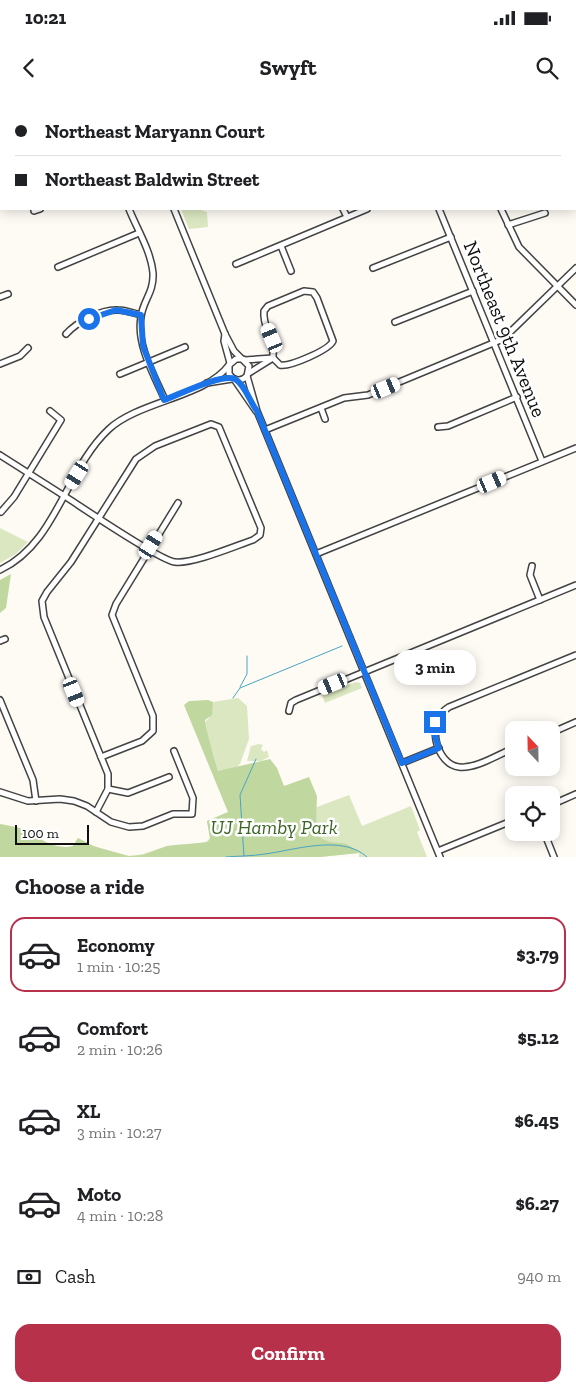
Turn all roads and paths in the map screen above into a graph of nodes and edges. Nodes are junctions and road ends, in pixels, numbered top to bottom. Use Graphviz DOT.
graph roads {
  1 [pos="129,210"];
  2 [pos="174,210"];
  3 [pos="344,210"];
  4 [pos="364,210"];
  5 [pos="439,210"];
  6 [pos="501,210"];
  7 [pos="545,213"];
  8 [pos="347,217"];
  9 [pos="508,226"];
  10 [pos="139,234"];
  11 [pos="451,237"];
  12 [pos="281,246"];
  13 [pos="236,264"];
  14 [pos="58,267"];
  15 [pos="373,268"];
  16 [pos="576,268"];
  17 [pos="291,271"];
  18 [pos="558,286"];
  19 [pos="473,291"];
  20 [pos="8,294"];
  21 [pos="0,297"];
  22 [pos="576,305"];
  23 [pos="141,315"];
  24 [pos="395,322"];
  25 [pos="66,334"];
  26 [pos="225,334"];
  27 [pos="494,343"];
  28 [pos="184,347"];
  29 [pos="28,348"];
  30 [pos="273,358"];
  31 [pos="244,360"];
  32 [pos="149,361"];
  33 [pos="0,364"];
  34 [pos="230,364"];
  35 [pos="120,374"];
  36 [pos="248,374"];
  37 [pos="234,379"];
  38 [pos="206,383"];
  39 [pos="517,397"];
  40 [pos="164,400"];
  41 [pos="321,408"];
  42 [pos="50,411"];
  43 [pos="257,411"];
  44 [pos="325,419"];
  45 [pos="438,427"];
  46 [pos="265,430"];
  47 [pos="576,448"];
  48 [pos="0,456"];
  49 [pos="542,461"];
  50 [pos="27,475"];
  51 [pos="64,496"];
  52 [pos="178,503"];
  53 [pos="1,512"];
  54 [pos="99,518"];
  55 [pos="149,549"];
  56 [pos="316,554"];
  57 [pos="532,566"];
  58 [pos="0,570"];
  59 [pos="576,585"];
  60 [pos="540,600"];
  61 [pos="576,655"];
  62 [pos="364,672"];
  63 [pos="0,700"];
  64 [pos="289,711"];
  65 [pos="576,722"];
  66 [pos="560,729"];
  67 [pos="439,748"];
  68 [pos="174,751"];
  69 [pos="505,752"];
  70 [pos="101,757"];
  71 [pos="402,763"];
  72 [pos="169,777"];
  73 [pos="108,789"];
  74 [pos="0,792"];
  75 [pos="576,794"];
  76 [pos="36,801"];
  77 [pos="560,801"];
  78 [pos="96,812"];
  79 [pos="505,824"];
  80 [pos="548,841"];
  81 [pos="439,854"];
  82 [pos="554,857"];
  1 -- 10 [label="street"];
  2 -- 26 [label="street"];
  3 -- 8 [label="street"];
  4 -- 8 [label="street"];
  5 -- 11 [label="street, Northeast 9th Avenue"];
  6 -- 9 [label="street"];
  7 -- 9 [label="street"];
  8 -- 12 [label="street"];
  9 -- 18 [label="street"];
  10 -- 14 [label="street"];
  10 -- 23 [label="street"];
  11 -- 15 [label="street"];
  11 -- 19 [label="street, Northeast 9th Avenue"];
  12 -- 13 [label="street"];
  12 -- 17 [label="street"];
  16 -- 18 [label="street"];
  18 -- 22 [label="street"];
  18 -- 27 [label="street"];
  19 -- 24 [label="street"];
  19 -- 27 [label="street, Northeast 9th Avenue"];
  20 -- 21 [label="street"];
  23 -- 25 [label="street"];
  23 -- 32 [label="street"];
  26 -- 31 [label="street"];
  26 -- 34 [label="street"];
  27 -- 39 [label="street, Northeast 9th Avenue"];
  27 -- 41 [label="street"];
  28 -- 32 [label="street"];
  29 -- 33 [label="street"];
  30 -- 30 [label="street"];
  30 -- 31 [label="street"];
  30 -- 36 [label="street"];
  31 -- 34 [label="street"];
  31 -- 36 [label="street"];
  32 -- 35 [label="street"];
  32 -- 40 [label="street"];
  34 -- 37 [label="street"];
  34 -- 38 [label="street"];
  36 -- 37 [label="street"];
  36 -- 43 [label="street"];
  37 -- 38 [label="street"];
  37 -- 43 [label="street"];
  38 -- 40 [label="street"];
  39 -- 45 [label="street"];
  39 -- 49 [label="street, Northeast 9th Avenue"];
  40 -- 51 [label="street"];
  41 -- 44 [label="street"];
  41 -- 46 [label="street"];
  42 -- 50 [label="street"];
  43 -- 46 [label="street"];
  46 -- 56 [label="street"];
  47 -- 49 [label="street"];
  48 -- 50 [label="street"];
  49 -- 56 [label="street"];
  50 -- 51 [label="street"];
  50 -- 53 [label="street"];
  51 -- 54 [label="street"];
  51 -- 58 [label="street"];
  52 -- 55 [label="street"];
  54 -- 55 [label="street"];
  54 -- 55 [label="street"];
  54 -- 70 [label="street"];
  55 -- 70 [label="street"];
  56 -- 62 [label="street"];
  57 -- 60 [label="street"];
  59 -- 60 [label="street"];
  60 -- 62 [label="street"];
  61 -- 67 [label="street"];
  62 -- 64 [label="street"];
  62 -- 71 [label="street"];
  63 -- 76 [label="street"];
  65 -- 66 [label="street"];
  67 -- 69 [label="street"];
  67 -- 71 [label="street"];
  68 -- 78 [label="street"];
  70 -- 73 [label="street"];
  71 -- 81 [label="street"];
  72 -- 73 [label="street"];
  73 -- 78 [label="street"];
  74 -- 76 [label="street"];
  75 -- 77 [label="street"];
  76 -- 78 [label="street"];
  79 -- 81 [label="street"];
  80 -- 82 [label="street"];
}
